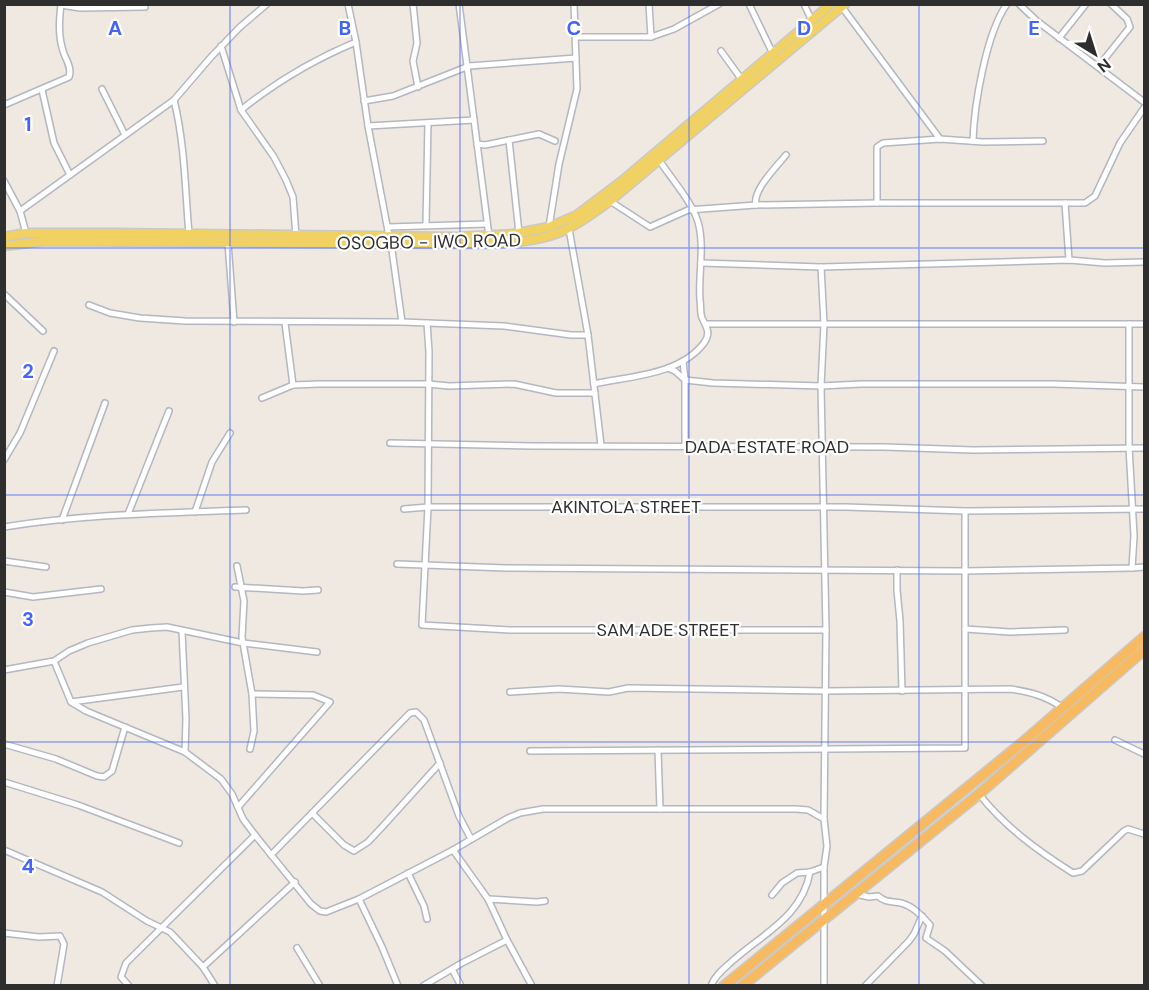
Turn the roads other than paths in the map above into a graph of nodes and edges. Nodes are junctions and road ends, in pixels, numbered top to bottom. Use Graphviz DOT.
graph roads {
  1 [pos="267,4"];
  2 [pos="348,4"];
  3 [pos="413,4"];
  4 [pos="459,4"];
  5 [pos="574,4"];
  6 [pos="649,4"];
  7 [pos="719,4"];
  8 [pos="749,4"];
  9 [pos="804,4"];
  10 [pos="831,4"];
  11 [pos="1006,4"];
  12 [pos="1019,4"];
  13 [pos="1086,4"];
  14 [pos="1111,4"];
  15 [pos="61,5"];
  16 [pos="844,6"];
  17 [pos="145,7"];
  18 [pos="812,21"];
  19 [pos="577,37"];
  20 [pos="651,37"];
  21 [pos="1059,38"];
  22 [pos="356,42"];
  23 [pos="221,46"];
  24 [pos="721,51"];
  25 [pos="773,54"];
  26 [pos="576,58"];
  27 [pos="469,66"];
  28 [pos="1098,67"];
  29 [pos="742,80"];
  30 [pos="418,87"];
  31 [pos="102,89"];
  32 [pos="42,90"];
  33 [pos="174,100"];
  34 [pos="364,101"];
  35 [pos="1144,102"];
  36 [pos="4,105"];
  37 [pos="1144,108"];
  38 [pos="241,110"];
  39 [pos="474,120"];
  40 [pos="428,123"];
  41 [pos="368,126"];
  42 [pos="126,135"];
  43 [pos="940,139"];
  44 [pos="509,140"];
  45 [pos="555,141"];
  46 [pos="973,141"];
  47 [pos="1042,141"];
  48 [pos="477,144"];
  49 [pos="786,155"];
  50 [pos="659,160"];
  51 [pos="70,175"];
  52 [pos="4,181"];
  53 [pos="610,201"];
  54 [pos="877,203"];
  55 [pos="1065,203"];
  56 [pos="756,205"];
  57 [pos="692,210"];
  58 [pos="20,211"];
  59 [pos="426,224"];
  60 [pos="487,224"];
  61 [pos="388,227"];
  62 [pos="549,227"];
  63 [pos="569,229"];
  64 [pos="26,233"];
  65 [pos="519,233"];
  66 [pos="189,234"];
  67 [pos="296,236"];
  68 [pos="489,236"];
  69 [pos="4,237"];
  70 [pos="390,240"];
  71 [pos="228,243"];
  72 [pos="4,246"];
  73 [pos="1069,260"];
  74 [pos="1144,262"];
  75 [pos="701,263"];
  76 [pos="821,267"];
  77 [pos="4,294"];
  78 [pos="89,305"];
  79 [pos="234,322"];
  80 [pos="402,322"];
  81 [pos="285,323"];
  82 [pos="428,323"];
  83 [pos="707,324"];
  84 [pos="824,324"];
  85 [pos="1129,324"];
  86 [pos="1144,324"];
  87 [pos="43,331"];
  88 [pos="588,335"];
  89 [pos="54,351"];
  90 [pos="682,361"];
  91 [pos="668,368"];
  92 [pos="685,380"];
  93 [pos="428,384"];
  94 [pos="594,384"];
  95 [pos="293,386"];
  96 [pos="821,386"];
  97 [pos="1130,387"];
  98 [pos="1144,387"];
  99 [pos="595,393"];
  100 [pos="262,398"];
  101 [pos="105,404"];
  102 [pos="169,411"];
  103 [pos="230,433"];
  104 [pos="390,443"];
  105 [pos="428,443"];
  106 [pos="601,445"];
  107 [pos="685,446"];
  108 [pos="822,447"];
  109 [pos="1129,447"];
  110 [pos="1144,448"];
  111 [pos="5,457"];
  112 [pos="428,507"];
  113 [pos="825,508"];
  114 [pos="405,509"];
  115 [pos="1131,509"];
  116 [pos="1144,509"];
  117 [pos="246,510"];
  118 [pos="965,511"];
  119 [pos="195,512"];
  120 [pos="128,514"];
  121 [pos="62,520"];
  122 [pos="4,527"];
  123 [pos="4,561"];
  124 [pos="397,564"];
  125 [pos="425,566"];
  126 [pos="45,567"];
  127 [pos="237,567"];
  128 [pos="1144,567"];
  129 [pos="1132,568"];
  130 [pos="825,569"];
  131 [pos="897,570"];
  132 [pos="965,571"];
  133 [pos="235,587"];
  134 [pos="242,587"];
  135 [pos="101,590"];
  136 [pos="318,590"];
  137 [pos="4,592"];
  138 [pos="965,629"];
  139 [pos="826,630"];
  140 [pos="1065,630"];
  141 [pos="182,631"];
  142 [pos="1144,637"];
  143 [pos="243,643"];
  144 [pos="1144,650"];
  145 [pos="317,652"];
  146 [pos="54,662"];
  147 [pos="4,670"];
  148 [pos="183,687"];
  149 [pos="966,690"];
  150 [pos="826,691"];
  151 [pos="902,691"];
  152 [pos="510,692"];
  153 [pos="252,694"];
  154 [pos="71,702"];
  155 [pos="1063,708"];
  156 [pos="125,727"];
  157 [pos="1115,740"];
  158 [pos="4,744"];
  159 [pos="250,748"];
  160 [pos="530,750"];
  161 [pos="658,750"];
  162 [pos="825,750"];
  163 [pos="185,752"];
  164 [pos="1144,754"];
  165 [pos="440,763"];
  166 [pos="4,782"];
  167 [pos="979,794"];
  168 [pos="239,806"];
  169 [pos="660,809"];
  170 [pos="312,813"];
  171 [pos="824,819"];
  172 [pos="1144,834"];
  173 [pos="255,835"];
  174 [pos="471,839"];
  175 [pos="178,843"];
  176 [pos="4,850"];
  177 [pos="453,850"];
  178 [pos="272,855"];
  179 [pos="824,867"];
  180 [pos="810,872"];
  181 [pos="408,873"];
  182 [pos="295,882"];
  183 [pos="854,894"];
  184 [pos="772,895"];
  185 [pos="359,899"];
  186 [pos="488,900"];
  187 [pos="545,900"];
  188 [pos="825,904"];
  189 [pos="922,916"];
  190 [pos="825,918"];
  191 [pos="427,919"];
  192 [pos="159,928"];
  193 [pos="4,933"];
  194 [pos="507,940"];
  195 [pos="297,948"];
  196 [pos="202,967"];
  197 [pos="452,969"];
  198 [pos="213,984"];
  199 [pos="57,986"];
  200 [pos="129,986"];
  201 [pos="320,986"];
  202 [pos="398,986"];
  203 [pos="423,986"];
  204 [pos="461,986"];
  205 [pos="532,986"];
  206 [pos="711,986"];
  207 [pos="724,986"];
  208 [pos="742,986"];
  209 [pos="824,986"];
  210 [pos="865,986"];
  211 [pos="982,986"];
  1 -- 23 [label="street"];
  2 -- 22 [label="street"];
  3 -- 30 [label="street"];
  4 -- 27 [label="street"];
  5 -- 19 [label="street"];
  6 -- 20 [label="street"];
  7 -- 20 [label="street"];
  8 -- 25 [label="street"];
  9 -- 18 [label="street"];
  10 -- 18 [label="main road, OSOGBO - IWO ROAD"];
  11 -- 46 [label="street"];
  12 -- 21 [label="street"];
  13 -- 21 [label="street"];
  14 -- 28 [label="street"];
  15 -- 17 [label="street"];
  15 -- 32 [label="street"];
  16 -- 43 [label="street"];
  16 -- 50 [label="main road, OSOGBO - IWO ROAD"];
  18 -- 25 [label="main road, OSOGBO - IWO ROAD"];
  19 -- 20 [label="street"];
  19 -- 26 [label="street"];
  21 -- 28 [label="street"];
  22 -- 34 [label="street"];
  22 -- 38 [label="street"];
  23 -- 33 [label="street"];
  23 -- 38 [label="street"];
  24 -- 29 [label="street"];
  25 -- 29 [label="main road, OSOGBO - IWO ROAD"];
  26 -- 27 [label="street"];
  26 -- 62 [label="street"];
  27 -- 30 [label="street"];
  27 -- 39 [label="street"];
  28 -- 35 [label="street"];
  29 -- 62 [label="main road, OSOGBO - IWO ROAD"];
  30 -- 34 [label="street"];
  31 -- 42 [label="street"];
  32 -- 36 [label="street"];
  32 -- 51 [label="street"];
  33 -- 42 [label="street"];
  33 -- 66 [label="street"];
  34 -- 41 [label="street"];
  37 -- 55 [label="street"];
  38 -- 67 [label="street"];
  39 -- 40 [label="street"];
  39 -- 48 [label="street"];
  40 -- 41 [label="street"];
  40 -- 59 [label="street"];
  41 -- 61 [label="street"];
  42 -- 51 [label="street"];
  43 -- 46 [label="street"];
  43 -- 54 [label="street"];
  44 -- 45 [label="street"];
  44 -- 48 [label="street"];
  44 -- 65 [label="street"];
  46 -- 47 [label="street"];
  48 -- 60 [label="street"];
  49 -- 56 [label="street"];
  50 -- 53 [label="main road, OSOGBO - IWO ROAD"];
  50 -- 57 [label="street"];
  51 -- 58 [label="street"];
  52 -- 58 [label="street"];
  53 -- 57 [label="street"];
  53 -- 63 [label="main road, OSOGBO - IWO ROAD"];
  54 -- 55 [label="street"];
  54 -- 56 [label="street"];
  55 -- 73 [label="street"];
  56 -- 57 [label="street"];
  57 -- 75 [label="street"];
  58 -- 64 [label="street"];
  59 -- 60 [label="street"];
  59 -- 61 [label="street"];
  60 -- 68 [label="street"];
  61 -- 70 [label="street"];
  62 -- 65 [label="main road, OSOGBO - IWO ROAD"];
  63 -- 70 [label="main road, OSOGBO - IWO ROAD"];
  63 -- 88 [label="street"];
  64 -- 66 [label="main road, OSOGBO - IWO ROAD"];
  64 -- 69 [label="main road, OSOGBO - IWO ROAD"];
  65 -- 68 [label="main road, OSOGBO - IWO ROAD"];
  66 -- 67 [label="main road, OSOGBO - IWO ROAD"];
  67 -- 70 [label="main road, OSOGBO - IWO ROAD"];
  68 -- 70 [label="main road, OSOGBO - IWO ROAD"];
  70 -- 71 [label="main road, OSOGBO - IWO ROAD"];
  70 -- 80 [label="street"];
  71 -- 72 [label="main road, OSOGBO - IWO ROAD"];
  71 -- 79 [label="street"];
  73 -- 74 [label="street"];
  73 -- 76 [label="street"];
  75 -- 76 [label="street"];
  75 -- 83 [label="street"];
  76 -- 84 [label="street"];
  77 -- 87 [label="street"];
  78 -- 79 [label="street"];
  79 -- 81 [label="street"];
  80 -- 81 [label="street"];
  80 -- 82 [label="street"];
  81 -- 95 [label="street"];
  82 -- 88 [label="street"];
  82 -- 93 [label="street"];
  83 -- 84 [label="street"];
  83 -- 90 [label="street"];
  84 -- 85 [label="street"];
  84 -- 96 [label="street"];
  85 -- 86 [label="street"];
  85 -- 97 [label="street"];
  88 -- 94 [label="street"];
  89 -- 111 [label="street"];
  90 -- 91 [label="street"];
  90 -- 92 [label="street"];
  91 -- 92 [label="street"];
  91 -- 94 [label="street"];
  92 -- 96 [label="street"];
  92 -- 107 [label="street"];
  93 -- 95 [label="street"];
  93 -- 99 [label="street"];
  93 -- 105 [label="street"];
  94 -- 99 [label="street"];
  95 -- 100 [label="street"];
  96 -- 97 [label="street"];
  96 -- 108 [label="street"];
  97 -- 98 [label="street"];
  97 -- 109 [label="street"];
  99 -- 106 [label="street"];
  101 -- 121 [label="street"];
  102 -- 120 [label="street"];
  103 -- 119 [label="street"];
  104 -- 105 [label="street, DADA ESTATE ROAD"];
  105 -- 106 [label="street, DADA ESTATE ROAD"];
  105 -- 112 [label="street"];
  106 -- 107 [label="street, DADA ESTATE ROAD"];
  107 -- 108 [label="street, DADA ESTATE ROAD"];
  108 -- 109 [label="street, DADA ESTATE ROAD"];
  108 -- 113 [label="street"];
  109 -- 110 [label="street, DADA ESTATE ROAD"];
  109 -- 115 [label="street"];
  112 -- 113 [label="street, AKINTOLA STREET"];
  112 -- 114 [label="street, AKINTOLA STREET"];
  112 -- 125 [label="street"];
  113 -- 118 [label="street, AKINTOLA STREET"];
  113 -- 130 [label="street"];
  115 -- 116 [label="street, AKINTOLA STREET"];
  115 -- 118 [label="street, AKINTOLA STREET"];
  115 -- 129 [label="street"];
  117 -- 119 [label="street"];
  118 -- 132 [label="street"];
  119 -- 120 [label="street"];
  120 -- 121 [label="street"];
  121 -- 122 [label="street"];
  123 -- 126 [label="street"];
  124 -- 125 [label="street"];
  125 -- 130 [label="street"];
  125 -- 139 [label="street, SAM ADE STREET"];
  127 -- 134 [label="street"];
  128 -- 129 [label="street"];
  129 -- 132 [label="street"];
  130 -- 131 [label="street"];
  130 -- 139 [label="street"];
  131 -- 132 [label="street"];
  131 -- 151 [label="street"];
  132 -- 138 [label="street"];
  133 -- 134 [label="street"];
  134 -- 136 [label="street"];
  134 -- 143 [label="street"];
  135 -- 137 [label="street"];
  138 -- 140 [label="street"];
  138 -- 149 [label="street"];
  139 -- 150 [label="street"];
  141 -- 143 [label="street"];
  141 -- 146 [label="street"];
  141 -- 148 [label="street"];
  142 -- 155 [label="highway"];
  143 -- 145 [label="street"];
  143 -- 153 [label="street"];
  144 -- 167 [label="highway"];
  146 -- 147 [label="street"];
  146 -- 154 [label="street"];
  148 -- 154 [label="street"];
  148 -- 163 [label="street"];
  149 -- 151 [label="street"];
  149 -- 155 [label="street"];
  149 -- 162 [label="street"];
  150 -- 151 [label="street"];
  150 -- 152 [label="street"];
  150 -- 162 [label="street"];
  153 -- 159 [label="street"];
  153 -- 168 [label="street"];
  154 -- 156 [label="street"];
  155 -- 188 [label="highway"];
  156 -- 158 [label="street"];
  156 -- 163 [label="street"];
  157 -- 164 [label="street"];
  160 -- 161 [label="street"];
  161 -- 162 [label="street"];
  161 -- 169 [label="street"];
  162 -- 171 [label="street"];
  163 -- 168 [label="street"];
  165 -- 170 [label="street"];
  165 -- 170 [label="street"];
  165 -- 174 [label="street"];
  166 -- 175 [label="street"];
  167 -- 172 [label="street"];
  167 -- 183 [label="highway"];
  168 -- 173 [label="street"];
  169 -- 171 [label="street"];
  169 -- 174 [label="street"];
  170 -- 178 [label="street"];
  171 -- 179 [label="street"];
  173 -- 178 [label="street"];
  173 -- 192 [label="street"];
  174 -- 177 [label="street"];
  176 -- 192 [label="street"];
  177 -- 181 [label="street"];
  177 -- 186 [label="street"];
  178 -- 182 [label="street"];
  179 -- 180 [label="street"];
  179 -- 188 [label="street"];
  180 -- 184 [label="street"];
  180 -- 206 [label="street"];
  181 -- 185 [label="street"];
  181 -- 191 [label="street"];
  182 -- 185 [label="street"];
  182 -- 196 [label="street"];
  183 -- 189 [label="street"];
  183 -- 190 [label="highway"];
  185 -- 202 [label="street"];
  186 -- 187 [label="street"];
  186 -- 194 [label="street"];
  188 -- 190 [label="street"];
  188 -- 207 [label="highway"];
  189 -- 210 [label="street"];
  189 -- 211 [label="street"];
  190 -- 208 [label="highway"];
  190 -- 209 [label="street"];
  192 -- 196 [label="street"];
  192 -- 200 [label="street"];
  193 -- 199 [label="street"];
  194 -- 197 [label="street"];
  194 -- 205 [label="street"];
  195 -- 201 [label="street"];
  196 -- 198 [label="street"];
  197 -- 203 [label="street"];
  197 -- 204 [label="street"];
}
